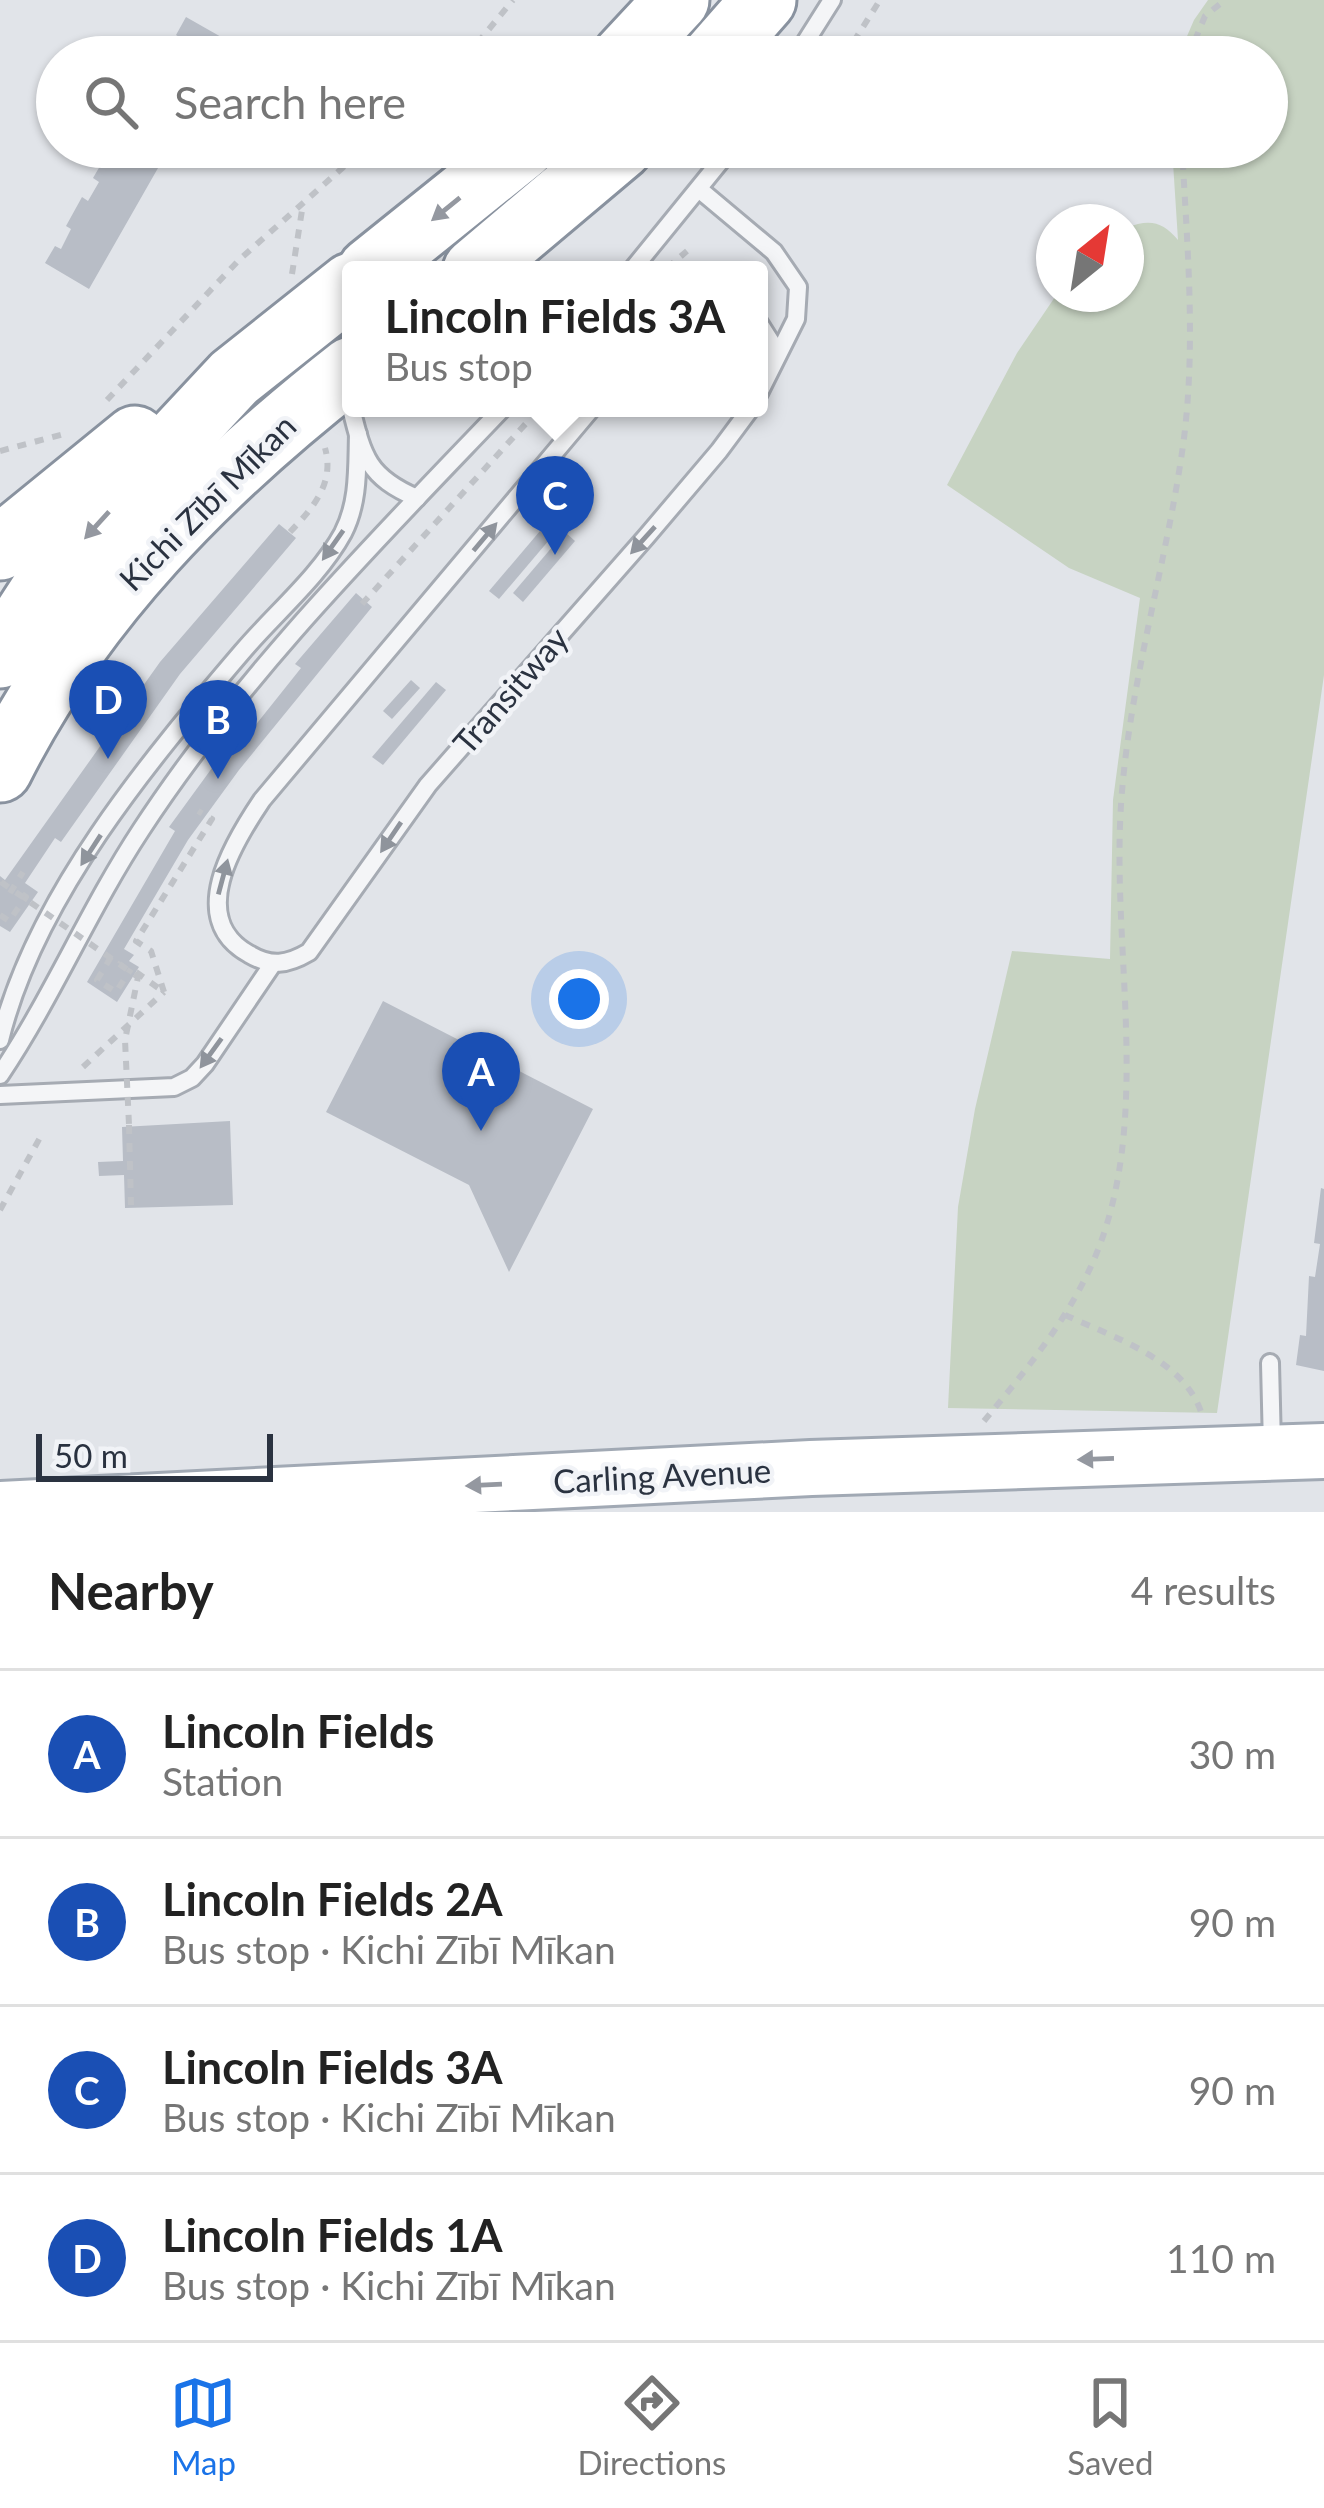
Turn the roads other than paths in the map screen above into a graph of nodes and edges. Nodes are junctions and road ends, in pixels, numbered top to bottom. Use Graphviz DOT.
graph roads {
  1 [pos="677,0"];
  2 [pos="764,0"];
  3 [pos="832,0"];
  4 [pos="644,36"];
  5 [pos="732,36"];
  6 [pos="809,36"];
  7 [pos="497,168"];
  8 [pos="596,168"];
  9 [pos="716,168"];
  10 [pos="700,190"];
  11 [pos="381,261"];
  12 [pos="486,261"];
  13 [pos="640,261"];
  14 [pos="342,323"];
  15 [pos="768,337"];
  16 [pos="773,359"];
  17 [pos="332,366"];
  18 [pos="768,371"];
  19 [pos="234,378"];
  20 [pos="342,394"];
  21 [pos="350,417"];
  22 [pos="494,417"];
  23 [pos="584,417"];
  24 [pos="744,417"];
  25 [pos="417,498"];
  26 [pos="0,548"];
  27 [pos="0,656"];
  28 [pos="0,770"];
  29 [pos="272,964"];
  30 [pos="0,1040"];
  31 [pos="0,1075"];
  32 [pos="0,1095"];
  33 [pos="1270,1364"];
  34 [pos="1298,1452"];
  35 [pos="112,1508"];
  36 [pos="21,1509"];
  1 -- 4 [label="highway"];
  2 -- 5 [label="highway"];
  3 -- 6 [label="lane"];
  7 -- 11 [label="highway, one-way"];
  8 -- 12 [label="highway"];
  9 -- 10 [label="lane"];
  10 -- 13 [label="lane"];
  10 -- 16 [label="lane"];
  14 -- 17 [label="highway, Kichi Zībī Mīkan"];
  15 -- 16 [label="lane"];
  16 -- 18 [label="lane"];
  17 -- 19 [label="highway, Kichi Zībī Mīkan"];
  17 -- 20 [label="lane"];
  17 -- 28 [label="highway, Kichi Zībī Mīkan"];
  17 -- 30 [label="lane, one-way"];
  19 -- 26 [label="highway"];
  19 -- 27 [label="highway, Kichi Zībī Mīkan, one-way"];
  21 -- 25 [label="lane"];
  22 -- 25 [label="lane"];
  29 -- 23 [label="lane, one-way"];
  24 -- 29 [label="lane, Transitway, one-way"];
  25 -- 31 [label="lane"];
  29 -- 32 [label="lane, Transitway, one-way"];
  33 -- 34 [label="lane"];
  34 -- 35 [label="main road, Carling Avenue, one-way"];
  35 -- 36 [label="main road, Carling Avenue"];
}
